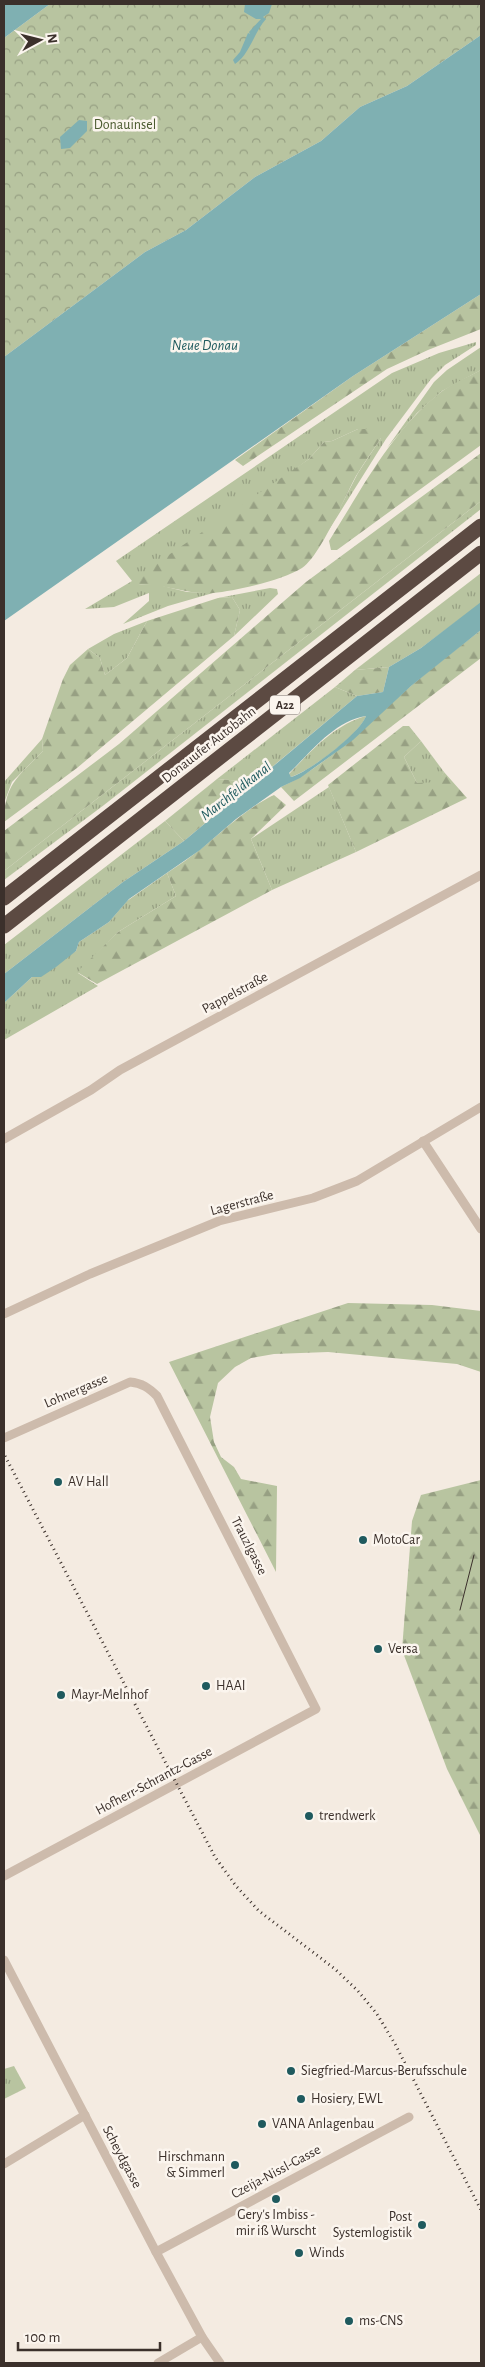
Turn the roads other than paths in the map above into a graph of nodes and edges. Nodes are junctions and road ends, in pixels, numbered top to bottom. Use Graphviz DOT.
graph roads {
  1 [pos="481,526"];
  2 [pos="481,553"];
  3 [pos="481,875"];
  4 [pos="4,898"];
  5 [pos="4,926"];
  6 [pos="481,1107"];
  7 [pos="4,1139"];
  8 [pos="423,1141"];
  9 [pos="481,1229"];
  10 [pos="4,1314"];
  11 [pos="157,1396"];
  12 [pos="4,1438"];
  13 [pos="316,1709"];
  14 [pos="4,1876"];
  15 [pos="4,1960"];
  16 [pos="85,2115"];
  17 [pos="409,2117"];
  18 [pos="4,2164"];
  19 [pos="156,2252"];
  20 [pos="202,2337"];
  21 [pos="158,2363"];
  22 [pos="220,2363"];
  1 -- 4 [label="highway, Donauufer Autobahn / A22"];
  2 -- 5 [label="highway, Donauufer Autobahn / A22"];
  3 -- 7 [label="street, Pappelstraße"];
  6 -- 8 [label="street, Lagerstraße"];
  8 -- 9 [label="street"];
  8 -- 10 [label="street, Lagerstraße"];
  11 -- 12 [label="street, Lohnergasse"];
  11 -- 13 [label="street, Trauzlgasse"];
  13 -- 14 [label="street, Hofherr-Schrantz-Gasse"];
  15 -- 16 [label="street, Scheydgasse"];
  16 -- 18 [label="street"];
  16 -- 19 [label="street, Scheydgasse"];
  17 -- 19 [label="street, Czeija-Nissl-Gasse"];
  19 -- 20 [label="street, Scheydgasse"];
  20 -- 21 [label="street"];
  20 -- 22 [label="street, Scheydgasse"];
}
